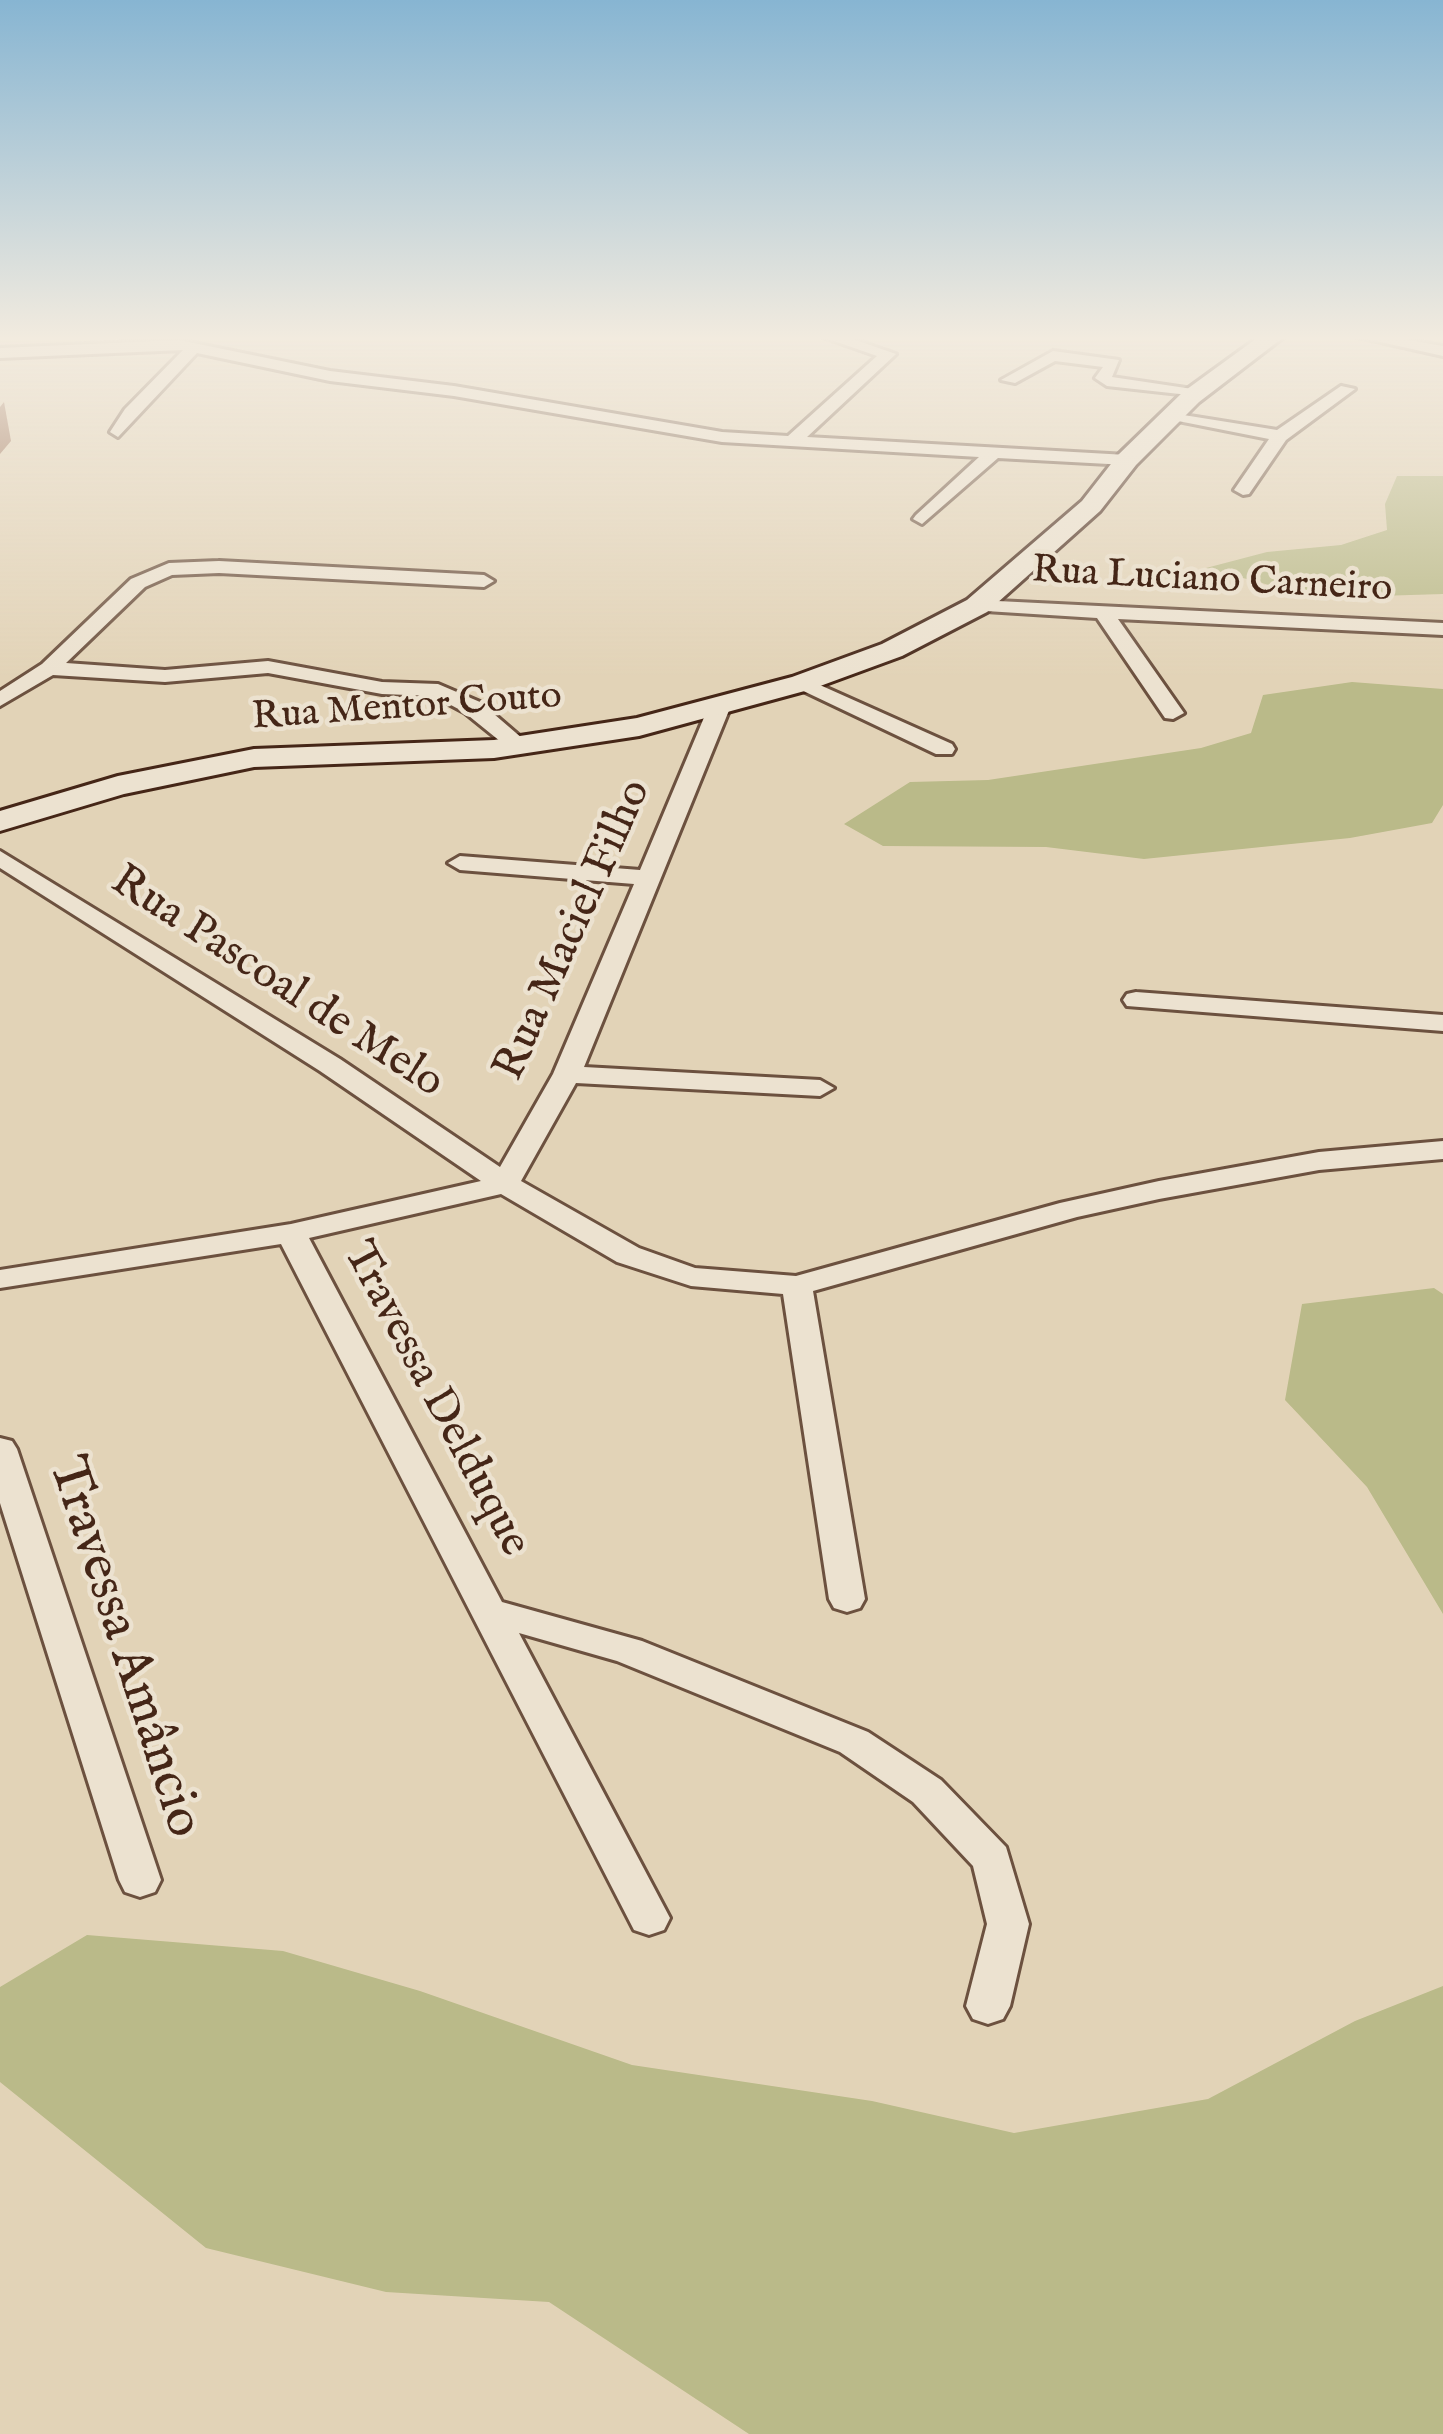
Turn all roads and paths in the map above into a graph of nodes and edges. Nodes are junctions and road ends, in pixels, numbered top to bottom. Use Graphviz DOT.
graph roads {
  1 [pos="939,450"];
  2 [pos="1137,450"];
  3 [pos="1271,450"];
  4 [pos="994,452"];
  5 [pos="1126,460"];
  6 [pos="1243,490"];
  7 [pos="922,519"];
  8 [pos="484,580"];
  9 [pos="977,606"];
  10 [pos="1103,612"];
  11 [pos="1443,629"];
  12 [pos="49,668"];
  13 [pos="802,683"];
  14 [pos="0,700"];
  15 [pos="719,708"];
  16 [pos="1173,713"];
  17 [pos="519,745"];
  18 [pos="944,749"];
  19 [pos="0,821"];
  20 [pos="0,858"];
  21 [pos="460,862"];
  22 [pos="645,878"];
  23 [pos="1136,1000"];
  24 [pos="1443,1023"];
  25 [pos="567,1074"];
  26 [pos="820,1088"];
  27 [pos="1443,1150"];
  28 [pos="505,1184"];
  29 [pos="291,1233"];
  30 [pos="0,1279"];
  31 [pos="797,1286"];
  32 [pos="0,1449"];
  33 [pos="847,1599"];
  34 [pos="492,1612"];
  35 [pos="140,1880"];
  36 [pos="649,1918"];
  37 [pos="988,2006"];
  1 -- 4 [label="street"];
  2 -- 5 [label="street, Rua Mentor Couto"];
  3 -- 6 [label="street"];
  4 -- 5 [label="street"];
  4 -- 7 [label="street"];
  5 -- 9 [label="street, Rua Mentor Couto"];
  8 -- 12 [label="street"];
  9 -- 10 [label="street, Rua Luciano Carneiro"];
  9 -- 13 [label="street, Rua Mentor Couto"];
  10 -- 11 [label="street, Rua Luciano Carneiro"];
  10 -- 16 [label="street"];
  12 -- 14 [label="street"];
  12 -- 17 [label="street"];
  13 -- 15 [label="street, Rua Mentor Couto"];
  13 -- 18 [label="street"];
  15 -- 17 [label="street, Rua Mentor Couto"];
  15 -- 22 [label="street, Rua Maciel Filho"];
  17 -- 19 [label="street, Rua Mentor Couto"];
  20 -- 28 [label="street, Rua Pascoal de Melo"];
  21 -- 22 [label="street"];
  22 -- 25 [label="street, Rua Maciel Filho"];
  23 -- 24 [label="street"];
  25 -- 26 [label="street"];
  25 -- 28 [label="street, Rua Maciel Filho"];
  27 -- 31 [label="street"];
  28 -- 29 [label="street"];
  28 -- 31 [label="street, Rua Pascoal de Melo"];
  29 -- 30 [label="street"];
  29 -- 34 [label="street, Travessa Delduque"];
  31 -- 33 [label="street"];
  32 -- 35 [label="street, Travessa Amâncio"];
  34 -- 36 [label="street, Travessa Delduque"];
  34 -- 37 [label="street, Travessa Delduque"];
}
